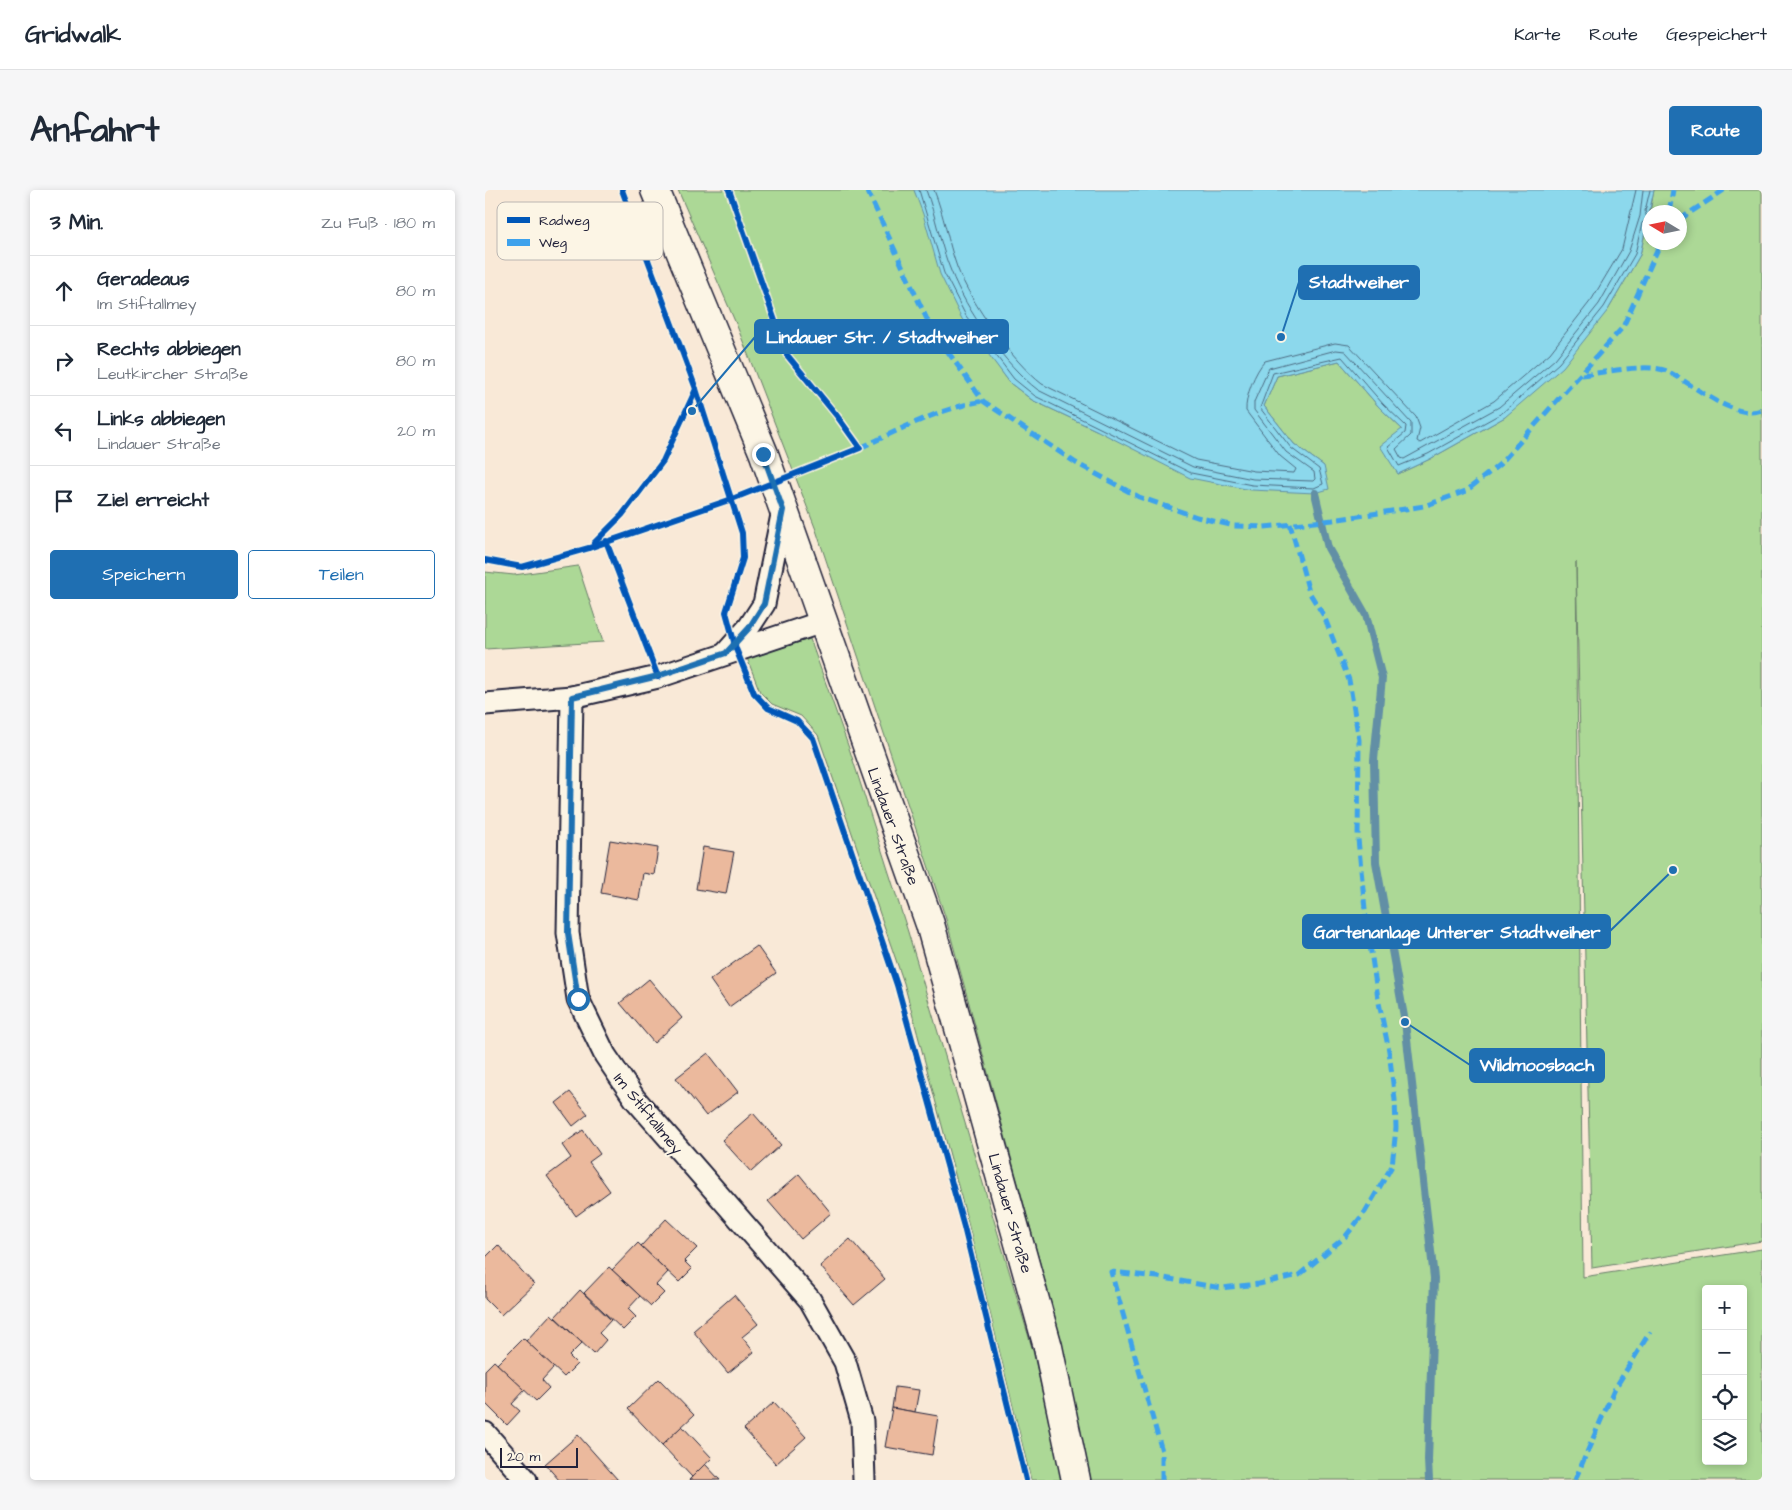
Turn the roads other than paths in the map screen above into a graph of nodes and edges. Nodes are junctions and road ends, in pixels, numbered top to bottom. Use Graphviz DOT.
graph roads {
  1 [pos="655,190"];
  2 [pos="660,202"];
  3 [pos="663,210"];
  4 [pos="783,510"];
  5 [pos="822,622"];
  6 [pos="726,653"];
  7 [pos="572,697"];
  8 [pos="485,704"];
  9 [pos="485,1433"];
  10 [pos="526,1480"];
  11 [pos="864,1480"];
  12 [pos="1076,1480"];
  1 -- 2 [label="main road, Lindauer Straße"];
  3 -- 4 [label="main road, Lindauer Straße"];
  4 -- 5 [label="main road, Lindauer Straße"];
  4 -- 6 [label="street"];
  5 -- 6 [label="street"];
  5 -- 12 [label="main road, Lindauer Straße"];
  6 -- 7 [label="street"];
  7 -- 8 [label="street"];
  7 -- 11 [label="street, Im Stiftallmey"];
  9 -- 10 [label="street"];
}
